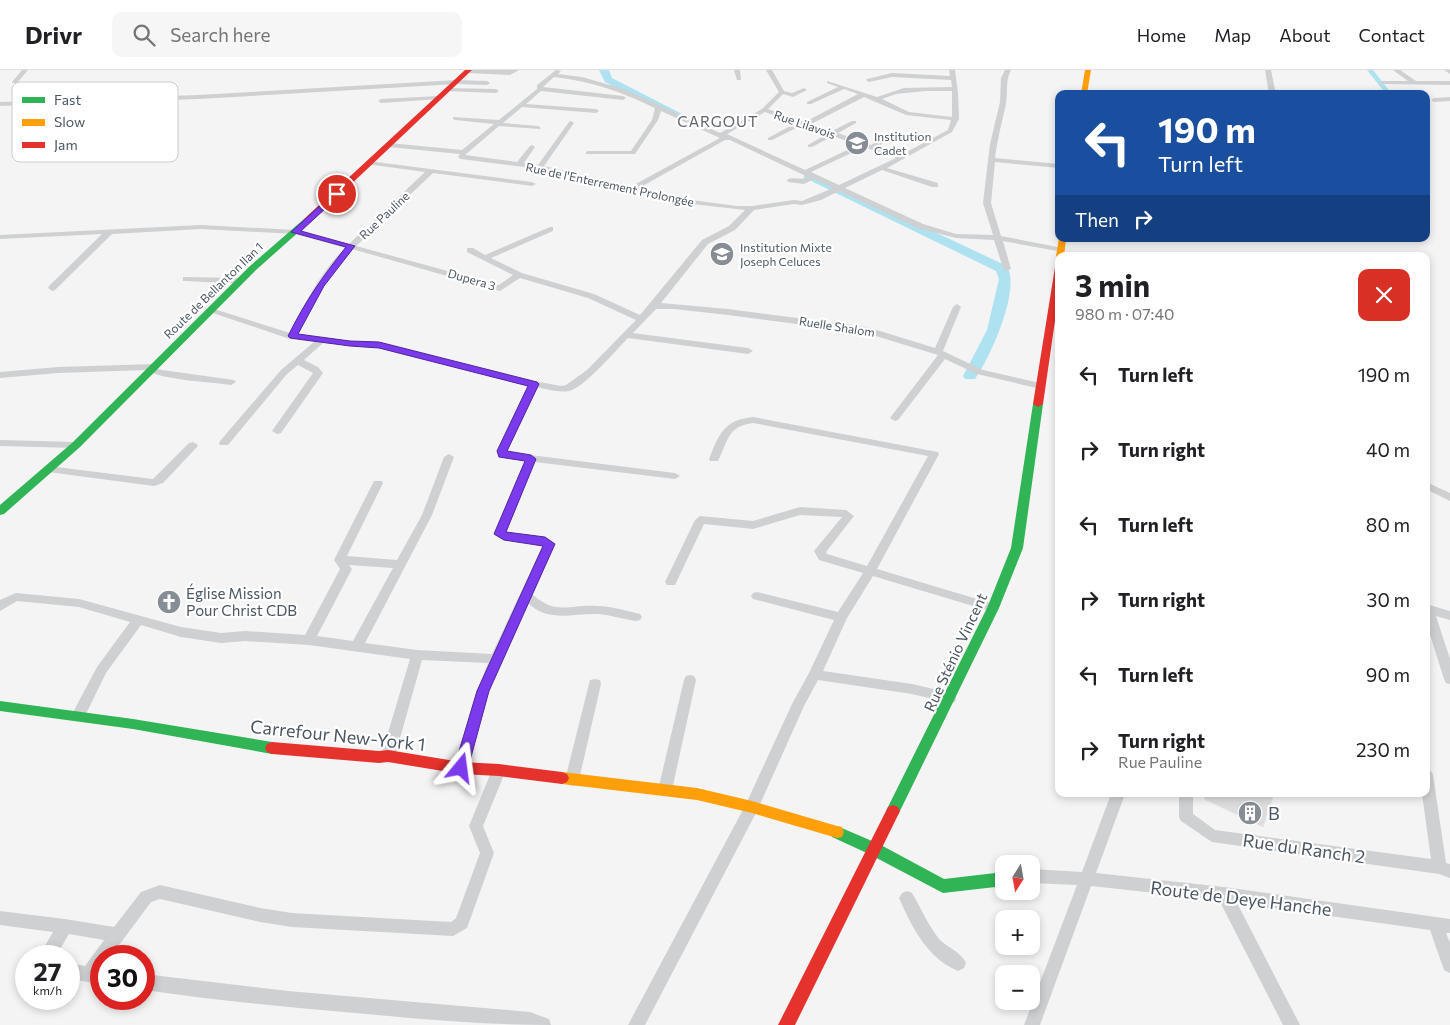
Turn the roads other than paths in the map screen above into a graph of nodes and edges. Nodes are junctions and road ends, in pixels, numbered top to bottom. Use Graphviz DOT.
graph roads {
  1 [pos="25,70"];
  2 [pos="469,70"];
  3 [pos="516,70"];
  4 [pos="560,70"];
  5 [pos="737,70"];
  6 [pos="769,70"];
  7 [pos="952,70"];
  8 [pos="1008,70"];
  9 [pos="1088,70"];
  10 [pos="1268,70"];
  11 [pos="1396,70"];
  12 [pos="1447,70"];
  13 [pos="1450,72"];
  14 [pos="552,75"];
  15 [pos="954,78"];
  16 [pos="739,79"];
  17 [pos="869,80"];
  18 [pos="14,82"];
  19 [pos="456,82"];
  20 [pos="830,82"];
  21 [pos="487,83"];
  22 [pos="1382,83"];
  23 [pos="1450,83"];
  24 [pos="1415,84"];
  25 [pos="844,87"];
  26 [pos="540,89"];
  27 [pos="955,89"];
  28 [pos="447,90"];
  29 [pos="622,90"];
  30 [pos="804,90"];
  31 [pos="1085,90"];
  32 [pos="1271,90"];
  33 [pos="496,91"];
  34 [pos="782,92"];
  35 [pos="579,93"];
  36 [pos="864,94"];
  37 [pos="615,97"];
  38 [pos="178,98"];
  39 [pos="438,98"];
  40 [pos="624,98"];
  41 [pos="877,99"];
  42 [pos="1450,99"];
  43 [pos="1434,100"];
  44 [pos="381,102"];
  45 [pos="809,103"];
  46 [pos="521,105"];
  47 [pos="659,107"];
  48 [pos="569,109"];
  49 [pos="764,110"];
  50 [pos="596,111"];
  51 [pos="455,118"];
  52 [pos="956,119"];
  53 [pos="854,122"];
  54 [pos="498,123"];
  55 [pos="571,123"];
  56 [pos="804,123"];
  57 [pos="538,128"];
  58 [pos="897,132"];
  59 [pos="832,134"];
  60 [pos="726,137"];
  61 [pos="770,139"];
  62 [pos="739,142"];
  63 [pos="389,145"];
  64 [pos="863,145"];
  65 [pos="810,146"];
  66 [pos="532,147"];
  67 [pos="871,148"];
  68 [pos="588,153"];
  69 [pos="902,158"];
  70 [pos="991,160"];
  71 [pos="456,162"];
  72 [pos="368,163"];
  73 [pos="518,164"];
  74 [pos="1055,166"];
  75 [pos="540,167"];
  76 [pos="787,167"];
  77 [pos="881,168"];
  78 [pos="431,171"];
  79 [pos="811,176"];
  80 [pos="791,180"];
  81 [pos="532,184"];
  82 [pos="935,185"];
  83 [pos="633,188"];
  84 [pos="838,190"];
  85 [pos="752,208"];
  86 [pos="550,229"];
  87 [pos="110,231"];
  88 [pos="295,232"];
  89 [pos="0,237"];
  90 [pos="998,238"];
  91 [pos="351,246"];
  92 [pos="1061,248"];
  93 [pos="470,250"];
  94 [pos="484,258"];
  95 [pos="1007,269"];
  96 [pos="520,275"];
  97 [pos="186,279"];
  98 [pos="240,281"];
  99 [pos="52,288"];
  100 [pos="654,306"];
  101 [pos="1055,306"];
  102 [pos="957,307"];
  103 [pos="211,311"];
  104 [pos="641,319"];
  105 [pos="625,335"];
  106 [pos="293,336"];
  107 [pos="322,340"];
  108 [pos="748,350"];
  109 [pos="941,353"];
  110 [pos="298,361"];
  111 [pos="153,369"];
  112 [pos="0,375"];
  113 [pos="231,382"];
  114 [pos="534,384"];
  115 [pos="1041,386"];
  116 [pos="895,418"];
  117 [pos="277,431"];
  118 [pos="0,443"];
  119 [pos="224,443"];
  120 [pos="76,445"];
  121 [pos="193,445"];
  122 [pos="449,458"];
  123 [pos="531,459"];
  124 [pos="714,459"];
  125 [pos="48,469"];
  126 [pos="675,476"];
  127 [pos="378,483"];
  128 [pos="1430,486"];
  129 [pos="1447,494"];
  130 [pos="0,511"];
  131 [pos="340,560"];
  132 [pos="400,564"];
  133 [pos="870,571"];
  134 [pos="671,582"];
  135 [pos="526,595"];
  136 [pos="757,596"];
  137 [pos="0,607"];
  138 [pos="993,608"];
  139 [pos="1430,609"];
  140 [pos="1450,616"];
  141 [pos="636,617"];
  142 [pos="840,617"];
  143 [pos="1430,617"];
  144 [pos="138,621"];
  145 [pos="309,640"];
  146 [pos="356,646"];
  147 [pos="417,655"];
  148 [pos="496,659"];
  149 [pos="815,675"];
  150 [pos="690,680"];
  151 [pos="1450,680"];
  152 [pos="595,684"];
  153 [pos="950,698"];
  154 [pos="0,706"];
  155 [pos="78,716"];
  156 [pos="388,756"];
  157 [pos="461,768"];
  158 [pos="499,770"];
  159 [pos="572,780"];
  160 [pos="665,790"];
  161 [pos="1430,796"];
  162 [pos="1117,797"];
  163 [pos="1186,797"];
  164 [pos="752,807"];
  165 [pos="874,849"];
  166 [pos="1444,869"];
  167 [pos="1040,876"];
  168 [pos="1086,879"];
  169 [pos="995,880"];
  170 [pos="1224,894"];
  171 [pos="907,898"];
  172 [pos="0,918"];
  173 [pos="1442,924"];
  174 [pos="65,926"];
  175 [pos="116,935"];
  176 [pos="54,945"];
  177 [pos="110,945"];
  178 [pos="958,963"];
  179 [pos="1450,965"];
  180 [pos="155,983"];
  181 [pos="543,1025"];
  182 [pos="636,1025"];
  183 [pos="786,1025"];
  184 [pos="1032,1025"];
  185 [pos="1292,1025"];
  1 -- 18 [label="street"];
  2 -- 3 [label="street"];
  2 -- 19 [label="street, Route de Bellanton Ilan 1"];
  4 -- 14 [label="street"];
  5 -- 16 [label="street"];
  6 -- 34 [label="street"];
  7 -- 15 [label="street"];
  8 -- 70 [label="street"];
  9 -- 31 [label="street"];
  10 -- 32 [label="street"];
  11 -- 24 [label="street"];
  12 -- 13 [label="street"];
  14 -- 26 [label="street"];
  14 -- 29 [label="street"];
  15 -- 17 [label="street"];
  15 -- 27 [label="street"];
  19 -- 21 [label="street"];
  19 -- 28 [label="street, Route de Bellanton Ilan 1"];
  19 -- 38 [label="street"];
  20 -- 25 [label="street"];
  22 -- 24 [label="street"];
  23 -- 24 [label="street"];
  25 -- 36 [label="street"];
  25 -- 45 [label="street"];
  26 -- 35 [label="street"];
  26 -- 46 [label="street"];
  27 -- 41 [label="street"];
  27 -- 52 [label="street"];
  28 -- 33 [label="street"];
  28 -- 39 [label="street, Route de Bellanton Ilan 1"];
  29 -- 37 [label="street"];
  29 -- 47 [label="street"];
  30 -- 34 [label="street"];
  34 -- 49 [label="street"];
  35 -- 37 [label="street"];
  35 -- 48 [label="street"];
  36 -- 41 [label="street"];
  36 -- 56 [label="street"];
  37 -- 40 [label="street"];
  39 -- 44 [label="street"];
  39 -- 63 [label="street, Route de Bellanton Ilan 1"];
  41 -- 52 [label="street"];
  42 -- 43 [label="street"];
  46 -- 48 [label="street"];
  46 -- 54 [label="street"];
  47 -- 60 [label="street"];
  47 -- 68 [label="street"];
  48 -- 50 [label="street"];
  49 -- 56 [label="street, Rue Lilavois"];
  49 -- 60 [label="street"];
  51 -- 54 [label="street"];
  52 -- 69 [label="street, Rue de l'Enterrement Prolongée"];
  53 -- 59 [label="street"];
  54 -- 57 [label="street"];
  54 -- 71 [label="street"];
  55 -- 75 [label="street"];
  56 -- 59 [label="street, Rue Lilavois"];
  56 -- 61 [label="street"];
  58 -- 67 [label="street"];
  59 -- 64 [label="street, Rue Lilavois"];
  59 -- 65 [label="street"];
  60 -- 62 [label="street"];
  60 -- 83 [label="street"];
  62 -- 76 [label="street"];
  62 -- 79 [label="street"];
  63 -- 71 [label="street, Rue de l'Enterrement Prolongée"];
  63 -- 72 [label="street, Route de Bellanton Ilan 1"];
  64 -- 67 [label="street, Rue Lilavois"];
  64 -- 79 [label="street"];
  66 -- 73 [label="street"];
  67 -- 69 [label="street, Rue Lilavois"];
  69 -- 77 [label="street, Rue de l'Enterrement Prolongée"];
  70 -- 74 [label="street"];
  70 -- 90 [label="street"];
  71 -- 73 [label="street, Rue de l'Enterrement Prolongée"];
  71 -- 78 [label="street"];
  71 -- 81 [label="street"];
  72 -- 78 [label="street"];
  72 -- 88 [label="street, Route de Bellanton Ilan 1"];
  73 -- 75 [label="street, Rue de l'Enterrement Prolongée"];
  75 -- 83 [label="street, Rue de l'Enterrement Prolongée"];
  77 -- 82 [label="street"];
  77 -- 84 [label="street, Rue de l'Enterrement Prolongée"];
  78 -- 91 [label="street, Rue Pauline"];
  79 -- 80 [label="street"];
  79 -- 84 [label="street"];
  83 -- 85 [label="street, Rue de l'Enterrement Prolongée"];
  84 -- 85 [label="street, Rue de l'Enterrement Prolongée"];
  84 -- 90 [label="street"];
  85 -- 100 [label="street"];
  86 -- 94 [label="street"];
  87 -- 88 [label="street, Dupera 3"];
  87 -- 89 [label="street, Dupera 3"];
  87 -- 99 [label="street"];
  88 -- 91 [label="street, Dupera 3"];
  88 -- 98 [label="street, Route de Bellanton Ilan 1"];
  90 -- 92 [label="street"];
  90 -- 95 [label="street"];
  91 -- 96 [label="street, Dupera 3"];
  91 -- 106 [label="street, Rue Pauline"];
  93 -- 94 [label="street"];
  94 -- 96 [label="street"];
  96 -- 104 [label="street, Dupera 3"];
  97 -- 98 [label="street"];
  98 -- 103 [label="street, Route de Bellanton Ilan 1"];
  100 -- 104 [label="street"];
  100 -- 109 [label="street, Ruelle Shalom"];
  101 -- 115 [label="street, Rue Sténio Vincent"];
  102 -- 109 [label="street"];
  103 -- 106 [label="street"];
  103 -- 111 [label="street, Route de Bellanton Ilan 1"];
  104 -- 105 [label="street"];
  105 -- 108 [label="street"];
  105 -- 114 [label="street"];
  106 -- 107 [label="street"];
  107 -- 110 [label="street"];
  107 -- 114 [label="street"];
  109 -- 115 [label="street, Ruelle Shalom"];
  109 -- 116 [label="street"];
  110 -- 117 [label="street"];
  110 -- 119 [label="street"];
  111 -- 112 [label="street"];
  111 -- 113 [label="street"];
  111 -- 120 [label="street, Route de Bellanton Ilan 1"];
  114 -- 123 [label="street"];
  115 -- 138 [label="street, Rue Sténio Vincent"];
  118 -- 120 [label="street"];
  120 -- 125 [label="street, Route de Bellanton Ilan 1"];
  121 -- 125 [label="street"];
  122 -- 132 [label="street"];
  123 -- 126 [label="street"];
  123 -- 135 [label="street"];
  124 -- 133 [label="street"];
  125 -- 130 [label="street, Route de Bellanton Ilan 1"];
  127 -- 131 [label="street"];
  128 -- 129 [label="street"];
  131 -- 132 [label="street"];
  131 -- 145 [label="street"];
  132 -- 146 [label="street"];
  133 -- 134 [label="street"];
  133 -- 138 [label="street"];
  133 -- 142 [label="street"];
  135 -- 141 [label="street"];
  135 -- 148 [label="street"];
  136 -- 142 [label="street"];
  137 -- 144 [label="street"];
  138 -- 153 [label="street, Rue Sténio Vincent"];
  139 -- 140 [label="street"];
  142 -- 149 [label="street"];
  143 -- 151 [label="street"];
  144 -- 145 [label="street"];
  144 -- 155 [label="street"];
  145 -- 146 [label="street"];
  146 -- 147 [label="street"];
  147 -- 148 [label="street"];
  147 -- 156 [label="street"];
  148 -- 157 [label="street"];
  149 -- 153 [label="street"];
  149 -- 164 [label="street"];
  150 -- 160 [label="street"];
  152 -- 159 [label="street"];
  153 -- 165 [label="street, Rue Sténio Vincent"];
  154 -- 155 [label="street, Carrefour New-York 1"];
  155 -- 156 [label="street, Carrefour New-York 1"];
  156 -- 157 [label="street, Carrefour New-York 1"];
  157 -- 158 [label="street, Carrefour New-York 1"];
  158 -- 159 [label="street, Carrefour New-York 1"];
  158 -- 175 [label="street"];
  159 -- 160 [label="street, Carrefour New-York 1"];
  160 -- 164 [label="street, Carrefour New-York 1"];
  161 -- 166 [label="street"];
  162 -- 168 [label="street"];
  163 -- 166 [label="street, Rue du Ranch 2"];
  164 -- 165 [label="street, Carrefour New-York 1"];
  164 -- 182 [label="street"];
  165 -- 169 [label="street"];
  165 -- 183 [label="street, Rue Sténio Vincent"];
  167 -- 168 [label="street, Route de Deye Hanche"];
  168 -- 170 [label="street, Route de Deye Hanche"];
  168 -- 184 [label="street"];
  170 -- 173 [label="street, Route de Deye Hanche"];
  170 -- 185 [label="street"];
  171 -- 178 [label="street"];
  172 -- 174 [label="street"];
  173 -- 179 [label="street"];
  174 -- 175 [label="street"];
  174 -- 176 [label="street"];
  175 -- 177 [label="street"];
  180 -- 181 [label="street"];
}
